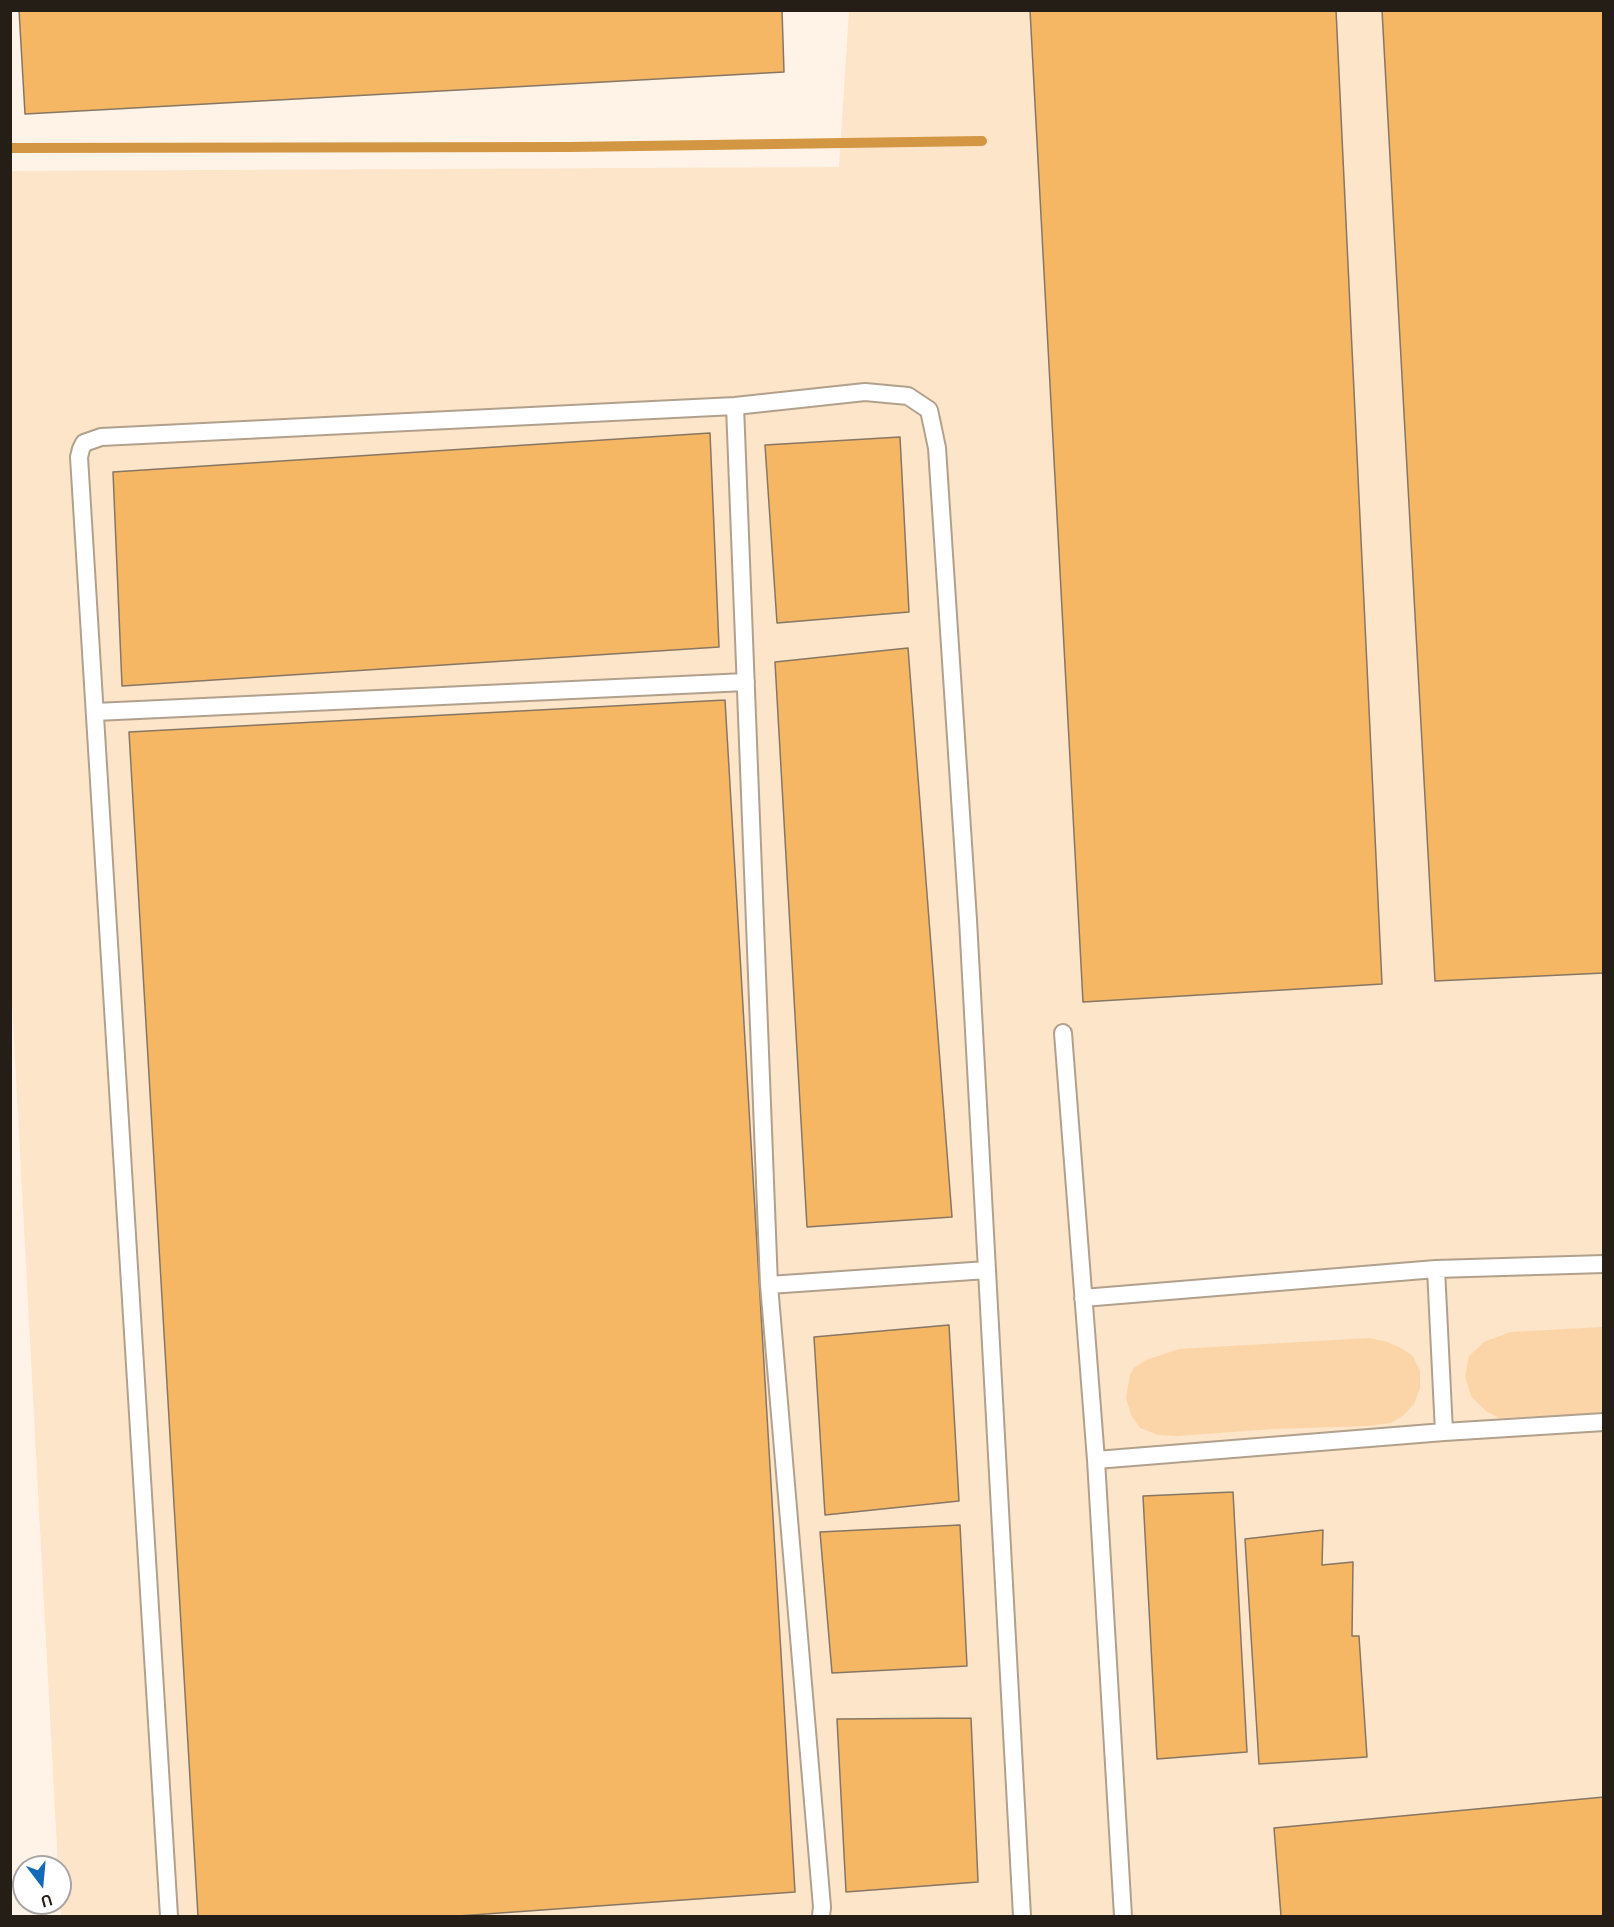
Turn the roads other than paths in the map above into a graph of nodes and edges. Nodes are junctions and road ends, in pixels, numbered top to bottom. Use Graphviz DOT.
graph roads {
  1 [pos="735,405"];
  2 [pos="746,682"];
  3 [pos="95,712"];
  4 [pos="1064,1033"];
  5 [pos="1604,1264"];
  6 [pos="1436,1269"];
  7 [pos="987,1270"];
  8 [pos="769,1285"];
  9 [pos="1083,1298"];
  10 [pos="1604,1422"];
  11 [pos="1444,1432"];
  12 [pos="1096,1460"];
  13 [pos="169,1917"];
  14 [pos="821,1917"];
  15 [pos="1022,1917"];
  16 [pos="1123,1917"];
  1 -- 2 [label="lane"];
  1 -- 3 [label="lane"];
  1 -- 7 [label="lane"];
  2 -- 3 [label="lane"];
  2 -- 8 [label="lane"];
  3 -- 13 [label="lane"];
  4 -- 9 [label="lane"];
  5 -- 6 [label="lane"];
  6 -- 9 [label="lane"];
  6 -- 11 [label="lane"];
  7 -- 8 [label="lane"];
  7 -- 15 [label="lane"];
  8 -- 14 [label="lane"];
  9 -- 12 [label="lane"];
  10 -- 11 [label="lane"];
  11 -- 12 [label="lane"];
  12 -- 16 [label="lane"];
}
